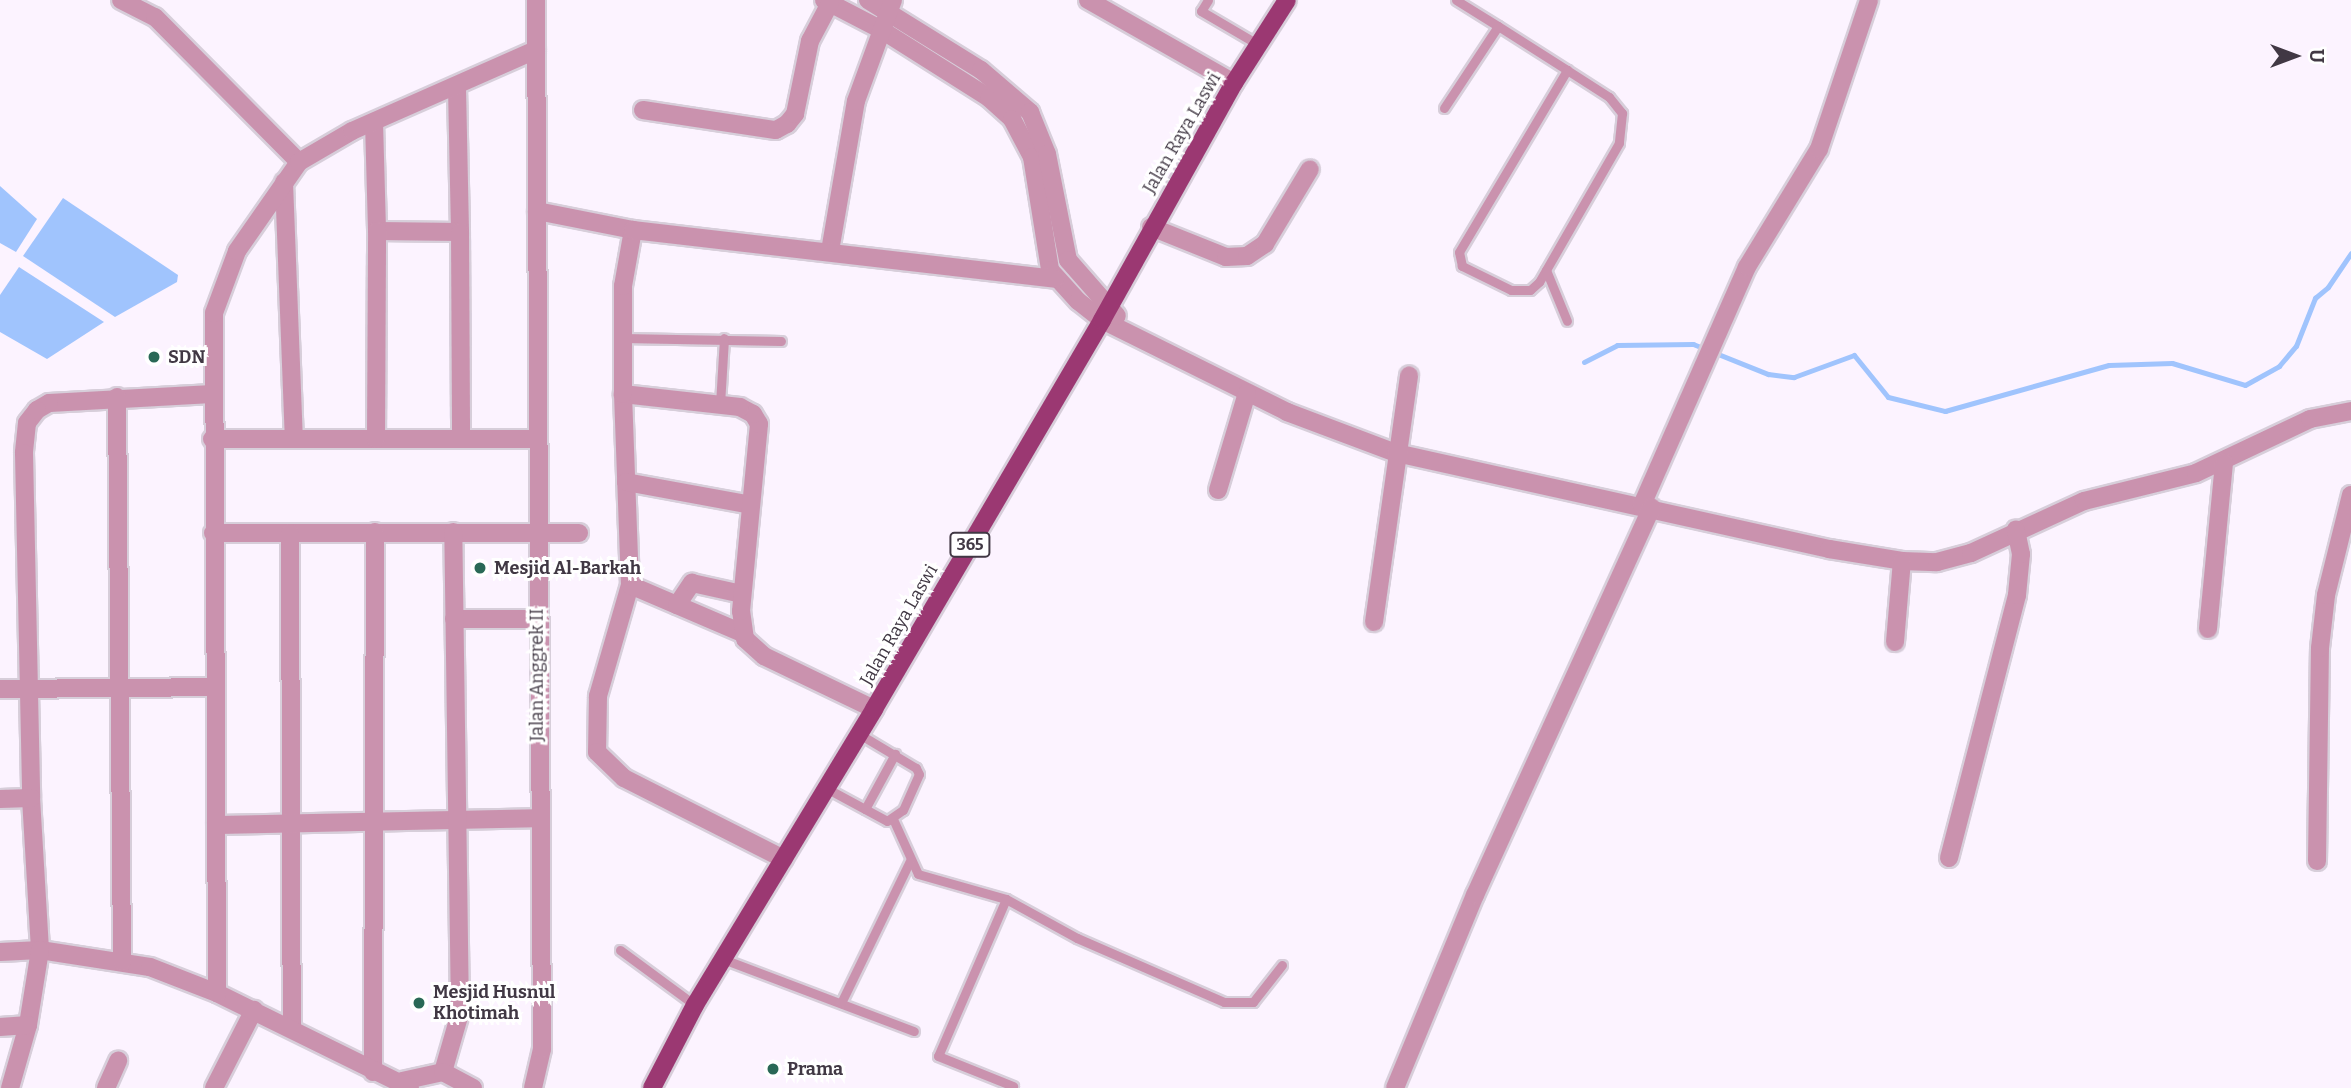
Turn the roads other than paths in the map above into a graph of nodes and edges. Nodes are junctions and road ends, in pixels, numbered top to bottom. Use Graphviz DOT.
graph roads {
  1 [pos="121,0"];
  2 [pos="536,0"];
  3 [pos="868,0"];
  4 [pos="1088,0"];
  5 [pos="1208,0"];
  6 [pos="1287,0"];
  7 [pos="1456,0"];
  8 [pos="1869,0"];
  9 [pos="827,2"];
  10 [pos="891,6"];
  11 [pos="1498,26"];
  12 [pos="880,29"];
  13 [pos="1259,45"];
  14 [pos="536,50"];
  15 [pos="1567,70"];
  16 [pos="1234,83"];
  17 [pos="457,88"];
  18 [pos="1444,108"];
  19 [pos="643,110"];
  20 [pos="374,122"];
  21 [pos="299,162"];
  22 [pos="1310,169"];
  23 [pos="284,182"];
  24 [pos="537,211"];
  25 [pos="1151,227"];
  26 [pos="633,230"];
  27 [pos="377,232"];
  28 [pos="460,232"];
  29 [pos="830,251"];
  30 [pos="1546,270"];
  31 [pos="1055,279"];
  32 [pos="1106,313"];
  33 [pos="1567,321"];
  34 [pos="621,338"];
  35 [pos="724,338"];
  36 [pos="781,341"];
  37 [pos="1409,375"];
  38 [pos="1247,393"];
  39 [pos="212,394"];
  40 [pos="623,394"];
  41 [pos="117,397"];
  42 [pos="720,404"];
  43 [pos="2351,411"];
  44 [pos="212,439"];
  45 [pos="293,439"];
  46 [pos="376,439"];
  47 [pos="461,439"];
  48 [pos="537,439"];
  49 [pos="1396,453"];
  50 [pos="2224,463"];
  51 [pos="626,482"];
  52 [pos="1218,490"];
  53 [pos="2351,495"];
  54 [pos="751,505"];
  55 [pos="1647,506"];
  56 [pos="2016,530"];
  57 [pos="453,532"];
  58 [pos="537,532"];
  59 [pos="213,533"];
  60 [pos="290,533"];
  61 [pos="375,533"];
  62 [pos="579,533"];
  63 [pos="1902,561"];
  64 [pos="630,585"];
  65 [pos="742,594"];
  66 [pos="677,605"];
  67 [pos="454,619"];
  68 [pos="537,619"];
  69 [pos="1374,622"];
  70 [pos="2208,629"];
  71 [pos="742,634"];
  72 [pos="1895,642"];
  73 [pos="215,687"];
  74 [pos="0,689"];
  75 [pos="29,689"];
  76 [pos="117,689"];
  77 [pos="874,709"];
  78 [pos="859,734"];
  79 [pos="895,754"];
  80 [pos="826,788"];
  81 [pos="31,798"];
  82 [pos="0,799"];
  83 [pos="865,809"];
  84 [pos="538,818"];
  85 [pos="458,820"];
  86 [pos="893,820"];
  87 [pos="377,822"];
  88 [pos="291,823"];
  89 [pos="216,825"];
  90 [pos="1949,858"];
  91 [pos="784,859"];
  92 [pos="910,862"];
  93 [pos="2317,862"];
  94 [pos="1006,899"];
  95 [pos="40,950"];
  96 [pos="620,950"];
  97 [pos="0,952"];
  98 [pos="723,959"];
  99 [pos="122,962"];
  100 [pos="1282,965"];
  101 [pos="217,993"];
  102 [pos="841,1003"];
  103 [pos="695,1004"];
  104 [pos="254,1010"];
  105 [pos="28,1025"];
  106 [pos="0,1027"];
  107 [pos="292,1029"];
  108 [pos="914,1031"];
  109 [pos="118,1061"];
  110 [pos="373,1072"];
  111 [pos="443,1072"];
  112 [pos="406,1085"];
  113 [pos="657,1086"];
  114 [pos="1013,1086"];
  115 [pos="10,1088"];
  116 [pos="106,1088"];
  117 [pos="214,1088"];
  118 [pos="473,1088"];
  119 [pos="533,1088"];
  120 [pos="1395,1088"];
  1 -- 21 [label="street"];
  2 -- 14 [label="street, Jalan Anggrek II"];
  3 -- 10 [label="street"];
  4 -- 16 [label="street"];
  5 -- 13 [label="lane"];
  6 -- 13 [label="main road, Jalan Raya Laswi / 365"];
  7 -- 11 [label="lane"];
  8 -- 55 [label="street"];
  9 -- 12 [label="street"];
  9 -- 19 [label="street"];
  10 -- 12 [label="street"];
  10 -- 32 [label="street"];
  11 -- 15 [label="lane"];
  11 -- 18 [label="lane"];
  12 -- 29 [label="street"];
  12 -- 31 [label="street"];
  13 -- 16 [label="main road, Jalan Raya Laswi / 365"];
  14 -- 17 [label="street"];
  14 -- 24 [label="street, Jalan Anggrek II"];
  15 -- 30 [label="lane"];
  15 -- 30 [label="lane"];
  16 -- 25 [label="main road, Jalan Raya Laswi / 365"];
  17 -- 20 [label="street"];
  17 -- 28 [label="street"];
  20 -- 21 [label="street"];
  20 -- 27 [label="street"];
  21 -- 23 [label="street"];
  22 -- 25 [label="street"];
  23 -- 39 [label="street"];
  23 -- 45 [label="street"];
  24 -- 26 [label="street"];
  24 -- 48 [label="street, Jalan Anggrek II"];
  25 -- 32 [label="main road, Jalan Raya Laswi / 365"];
  26 -- 29 [label="street"];
  26 -- 34 [label="street"];
  27 -- 28 [label="street"];
  27 -- 46 [label="street"];
  28 -- 47 [label="street"];
  29 -- 31 [label="street"];
  30 -- 33 [label="lane"];
  31 -- 32 [label="street"];
  32 -- 38 [label="street"];
  32 -- 77 [label="main road, Jalan Raya Laswi / 365"];
  34 -- 35 [label="lane"];
  34 -- 40 [label="street"];
  35 -- 36 [label="lane"];
  35 -- 42 [label="lane"];
  37 -- 49 [label="street"];
  38 -- 49 [label="street"];
  38 -- 52 [label="street"];
  39 -- 41 [label="street"];
  39 -- 44 [label="street"];
  40 -- 42 [label="street"];
  40 -- 51 [label="street"];
  41 -- 75 [label="street"];
  41 -- 76 [label="street"];
  42 -- 54 [label="street"];
  43 -- 50 [label="street"];
  44 -- 45 [label="street"];
  44 -- 59 [label="street"];
  45 -- 46 [label="street"];
  46 -- 47 [label="street"];
  47 -- 48 [label="street"];
  48 -- 58 [label="street, Jalan Anggrek II"];
  49 -- 55 [label="street"];
  49 -- 69 [label="street"];
  50 -- 56 [label="street"];
  50 -- 70 [label="street"];
  51 -- 54 [label="street"];
  51 -- 64 [label="street"];
  53 -- 93 [label="street"];
  54 -- 65 [label="street"];
  55 -- 63 [label="street"];
  55 -- 120 [label="street"];
  56 -- 63 [label="street"];
  56 -- 90 [label="street"];
  57 -- 58 [label="street"];
  57 -- 61 [label="street"];
  57 -- 67 [label="street"];
  58 -- 62 [label="street"];
  58 -- 68 [label="street, Jalan Anggrek II"];
  59 -- 60 [label="street"];
  59 -- 73 [label="street"];
  60 -- 61 [label="street"];
  60 -- 88 [label="street"];
  61 -- 87 [label="street"];
  63 -- 72 [label="street"];
  64 -- 66 [label="street"];
  64 -- 91 [label="street"];
  65 -- 66 [label="street"];
  65 -- 71 [label="street"];
  66 -- 71 [label="street"];
  67 -- 68 [label="street"];
  67 -- 85 [label="street"];
  68 -- 84 [label="street, Jalan Anggrek II"];
  71 -- 77 [label="street"];
  73 -- 76 [label="street"];
  73 -- 89 [label="street"];
  74 -- 75 [label="street"];
  75 -- 76 [label="street"];
  75 -- 81 [label="street"];
  76 -- 99 [label="street"];
  77 -- 78 [label="main road, Jalan Raya Laswi / 365"];
  78 -- 79 [label="lane"];
  78 -- 80 [label="main road, Jalan Raya Laswi / 365"];
  79 -- 83 [label="lane"];
  79 -- 86 [label="lane"];
  80 -- 83 [label="lane"];
  80 -- 91 [label="main road, Jalan Raya Laswi / 365"];
  81 -- 82 [label="street"];
  81 -- 95 [label="street"];
  83 -- 86 [label="lane"];
  84 -- 85 [label="street"];
  84 -- 119 [label="street, Jalan Anggrek II"];
  85 -- 87 [label="street"];
  85 -- 111 [label="street"];
  86 -- 92 [label="lane"];
  87 -- 88 [label="street"];
  87 -- 110 [label="street"];
  88 -- 89 [label="street"];
  88 -- 107 [label="street"];
  89 -- 101 [label="street"];
  91 -- 98 [label="main road, Jalan Raya Laswi / 365"];
  92 -- 94 [label="lane"];
  92 -- 102 [label="lane"];
  94 -- 100 [label="lane"];
  94 -- 114 [label="lane"];
  95 -- 97 [label="street"];
  95 -- 99 [label="street"];
  95 -- 105 [label="street"];
  96 -- 103 [label="lane"];
  98 -- 102 [label="lane"];
  98 -- 103 [label="main road, Jalan Raya Laswi / 365"];
  99 -- 101 [label="street"];
  101 -- 104 [label="street"];
  102 -- 108 [label="lane"];
  103 -- 113 [label="main road, Jalan Raya Laswi / 365"];
  104 -- 107 [label="street"];
  104 -- 117 [label="street"];
  105 -- 106 [label="street"];
  105 -- 115 [label="street"];
  107 -- 110 [label="street"];
  109 -- 116 [label="street"];
  110 -- 112 [label="street"];
  111 -- 112 [label="street"];
  111 -- 118 [label="street"];
}
